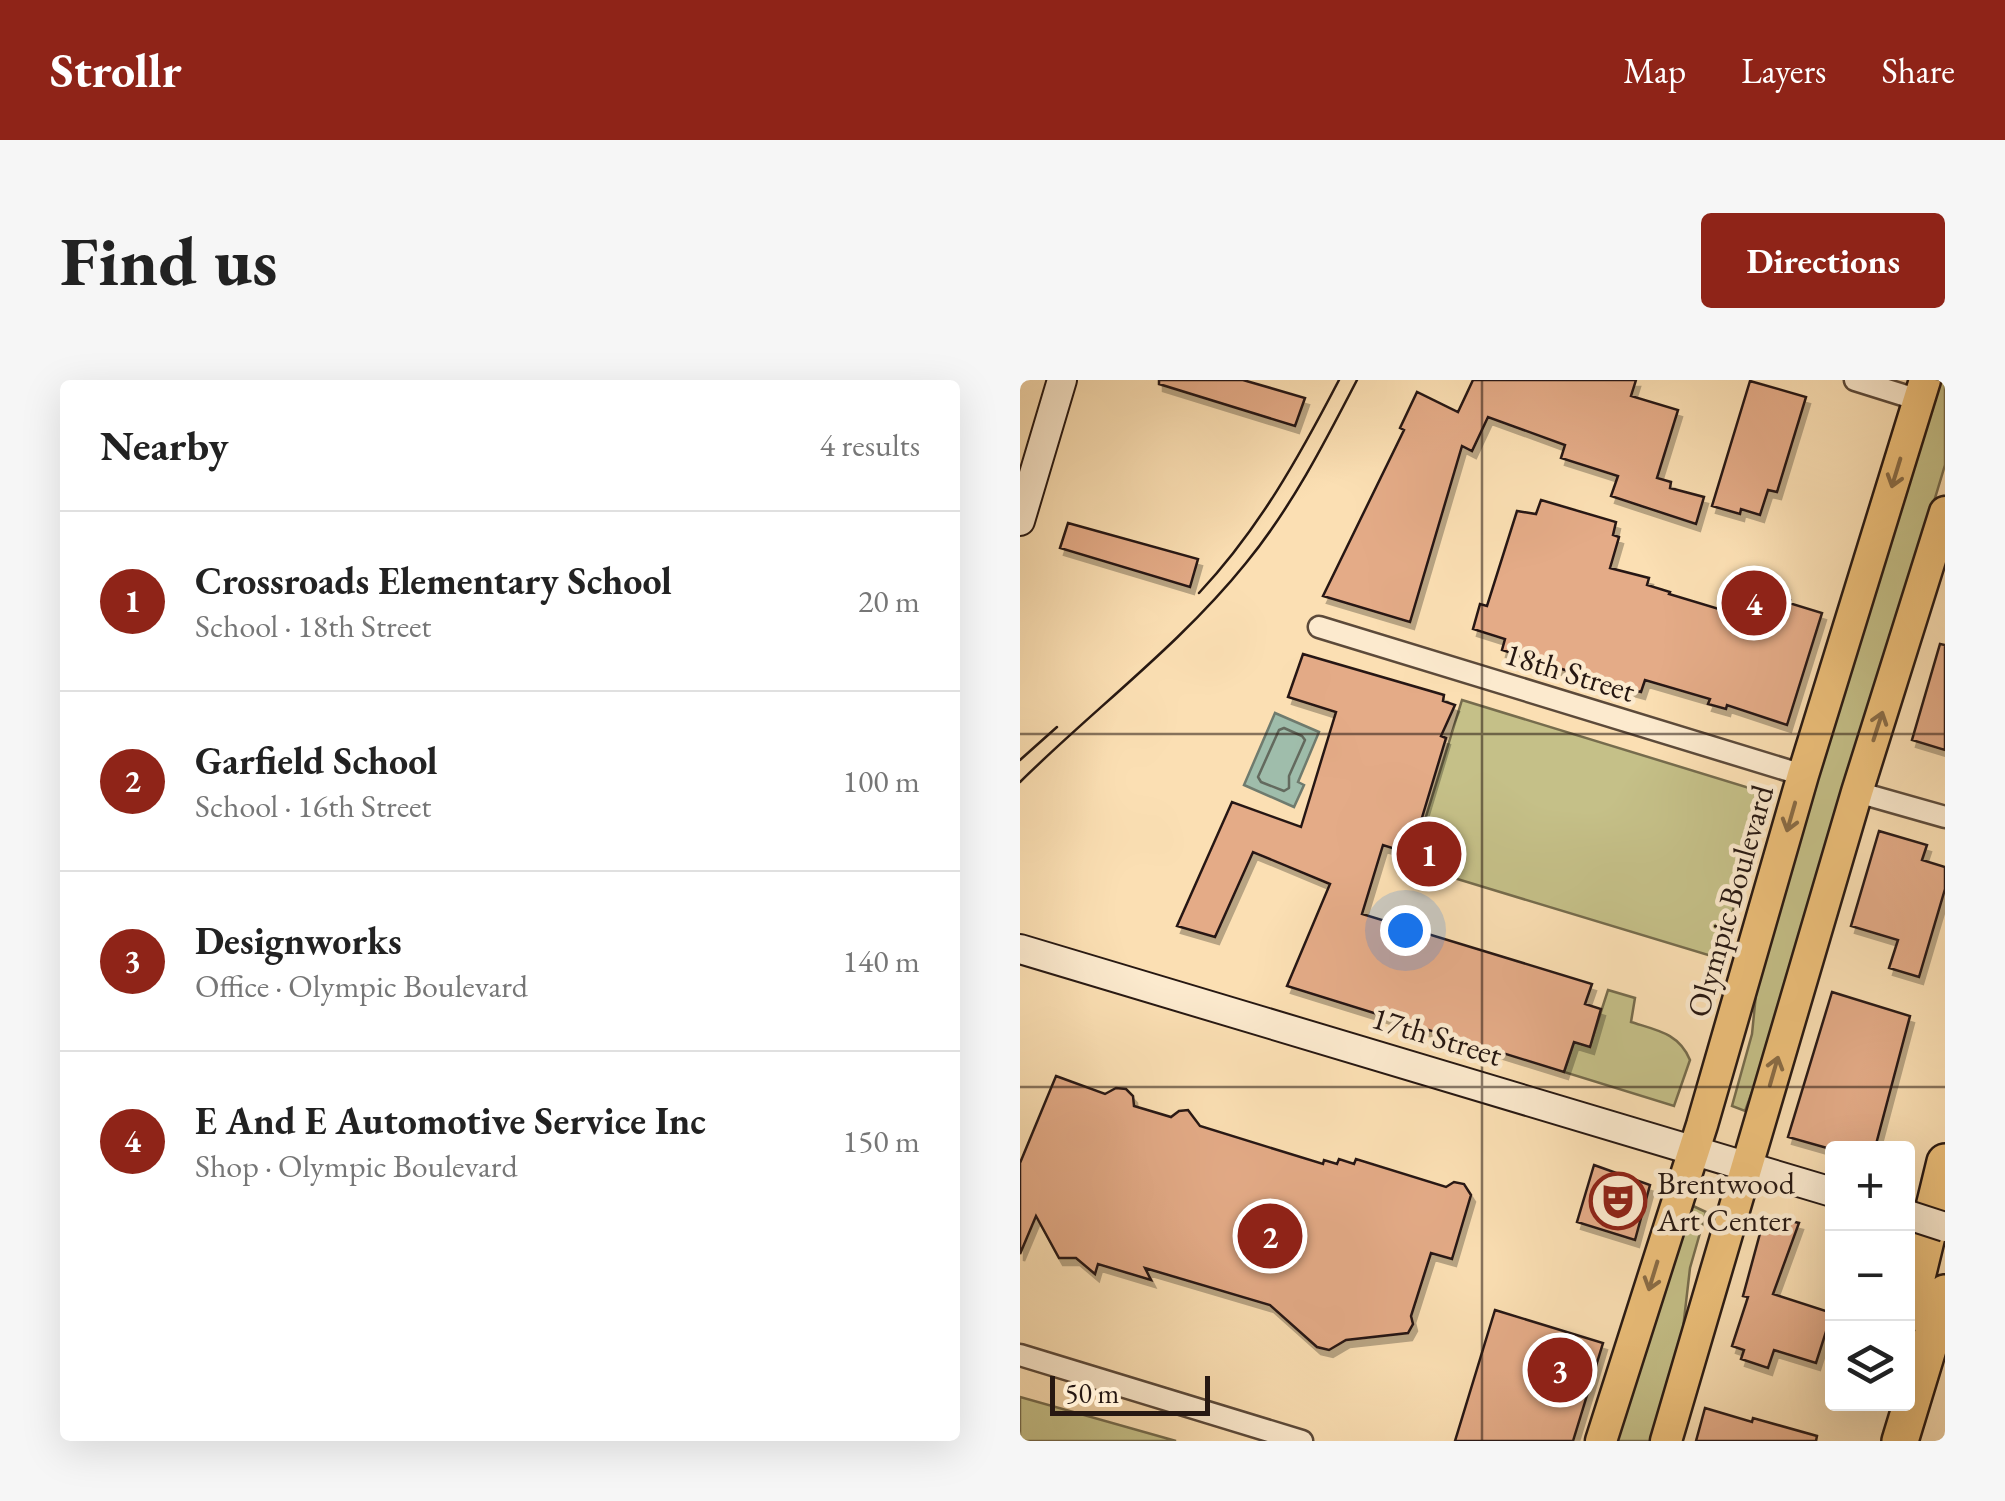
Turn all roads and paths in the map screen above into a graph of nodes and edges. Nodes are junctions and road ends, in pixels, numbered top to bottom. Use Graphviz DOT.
graph roads {
  1 [pos="1062,380"];
  2 [pos="1855,380"];
  3 [pos="1922,390"];
  4 [pos="1945,512"];
  5 [pos="1020,521"];
  6 [pos="1319,627"];
  7 [pos="1803,775"];
  8 [pos="1857,792"];
  9 [pos="1945,818"];
  10 [pos="1020,948"];
  11 [pos="1693,1150"];
  12 [pos="1945,1162"];
  13 [pos="1747,1165"];
  14 [pos="1825,1190"];
  15 [pos="1915,1217"];
  16 [pos="1945,1226"];
  17 [pos="1915,1285"];
  18 [pos="1945,1293"];
  19 [pos="1020,1355"];
  20 [pos="1888,1411"];
  21 [pos="1302,1441"];
  22 [pos="1601,1441"];
  23 [pos="1666,1441"];
  24 [pos="1882,1441"];
  25 [pos="1900,1441"];
  1 -- 5 [label="street"];
  2 -- 3 [label="street"];
  3 -- 7 [label="main road, Olympic Boulevard, one-way"];
  8 -- 4 [label="main road, one-way"];
  6 -- 7 [label="street, 18th Street"];
  7 -- 11 [label="main road, Olympic Boulevard, one-way"];
  8 -- 9 [label="street"];
  13 -- 8 [label="main road, one-way"];
  10 -- 11 [label="street, 17th Street"];
  11 -- 13 [label="street, 17th Street"];
  11 -- 22 [label="main road, Olympic Boulevard, one-way"];
  12 -- 17 [label="highway"];
  13 -- 14 [label="street, 17th Street"];
  13 -- 23 [label="main road"];
  15 -- 16 [label="street, bridge"];
  18 -- 25 [label="highway"];
  19 -- 21 [label="street"];
  20 -- 24 [label="highway"];
}
